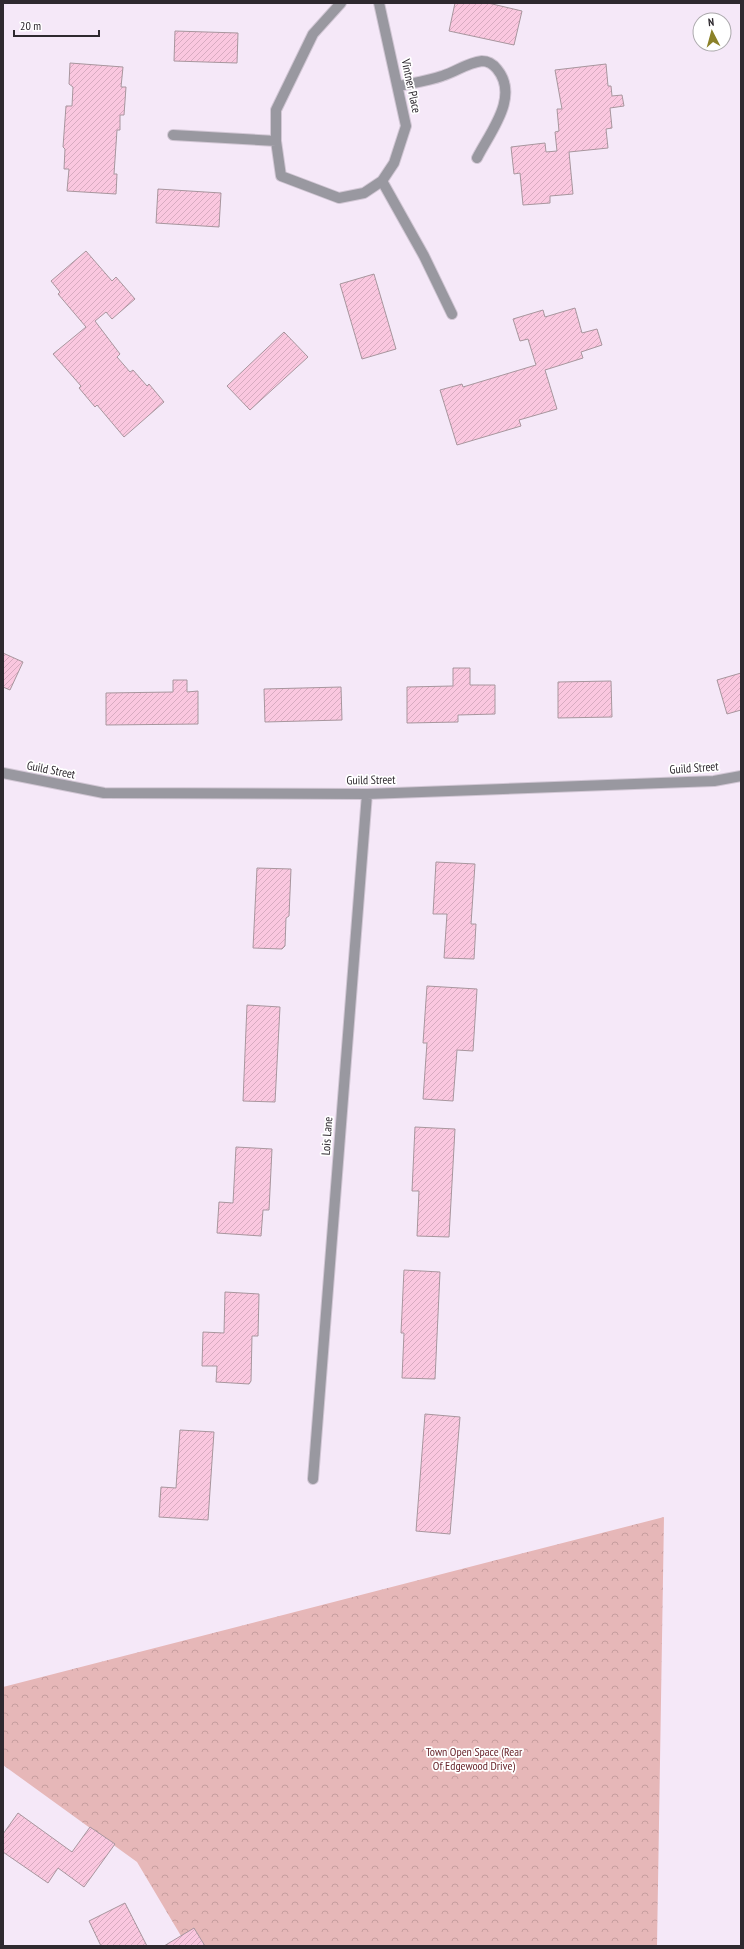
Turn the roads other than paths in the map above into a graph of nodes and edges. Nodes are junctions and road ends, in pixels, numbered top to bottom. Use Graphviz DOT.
graph roads {
  1 [pos="341,3"];
  2 [pos="379,3"];
  3 [pos="398,86"];
  4 [pos="173,135"];
  5 [pos="276,141"];
  6 [pos="477,158"];
  7 [pos="382,181"];
  8 [pos="452,314"];
  9 [pos="3,773"];
  10 [pos="741,776"];
  11 [pos="367,794"];
  12 [pos="313,1479"];
  1 -- 5 [label="street, Vintner Place"];
  2 -- 3 [label="street, Vintner Place"];
  3 -- 6 [label="street"];
  3 -- 7 [label="street, Vintner Place"];
  4 -- 5 [label="street"];
  5 -- 7 [label="street, Vintner Place"];
  7 -- 8 [label="street"];
  9 -- 11 [label="street, Guild Street"];
  10 -- 11 [label="street, Guild Street"];
  11 -- 12 [label="street, Lois Lane"];
}
